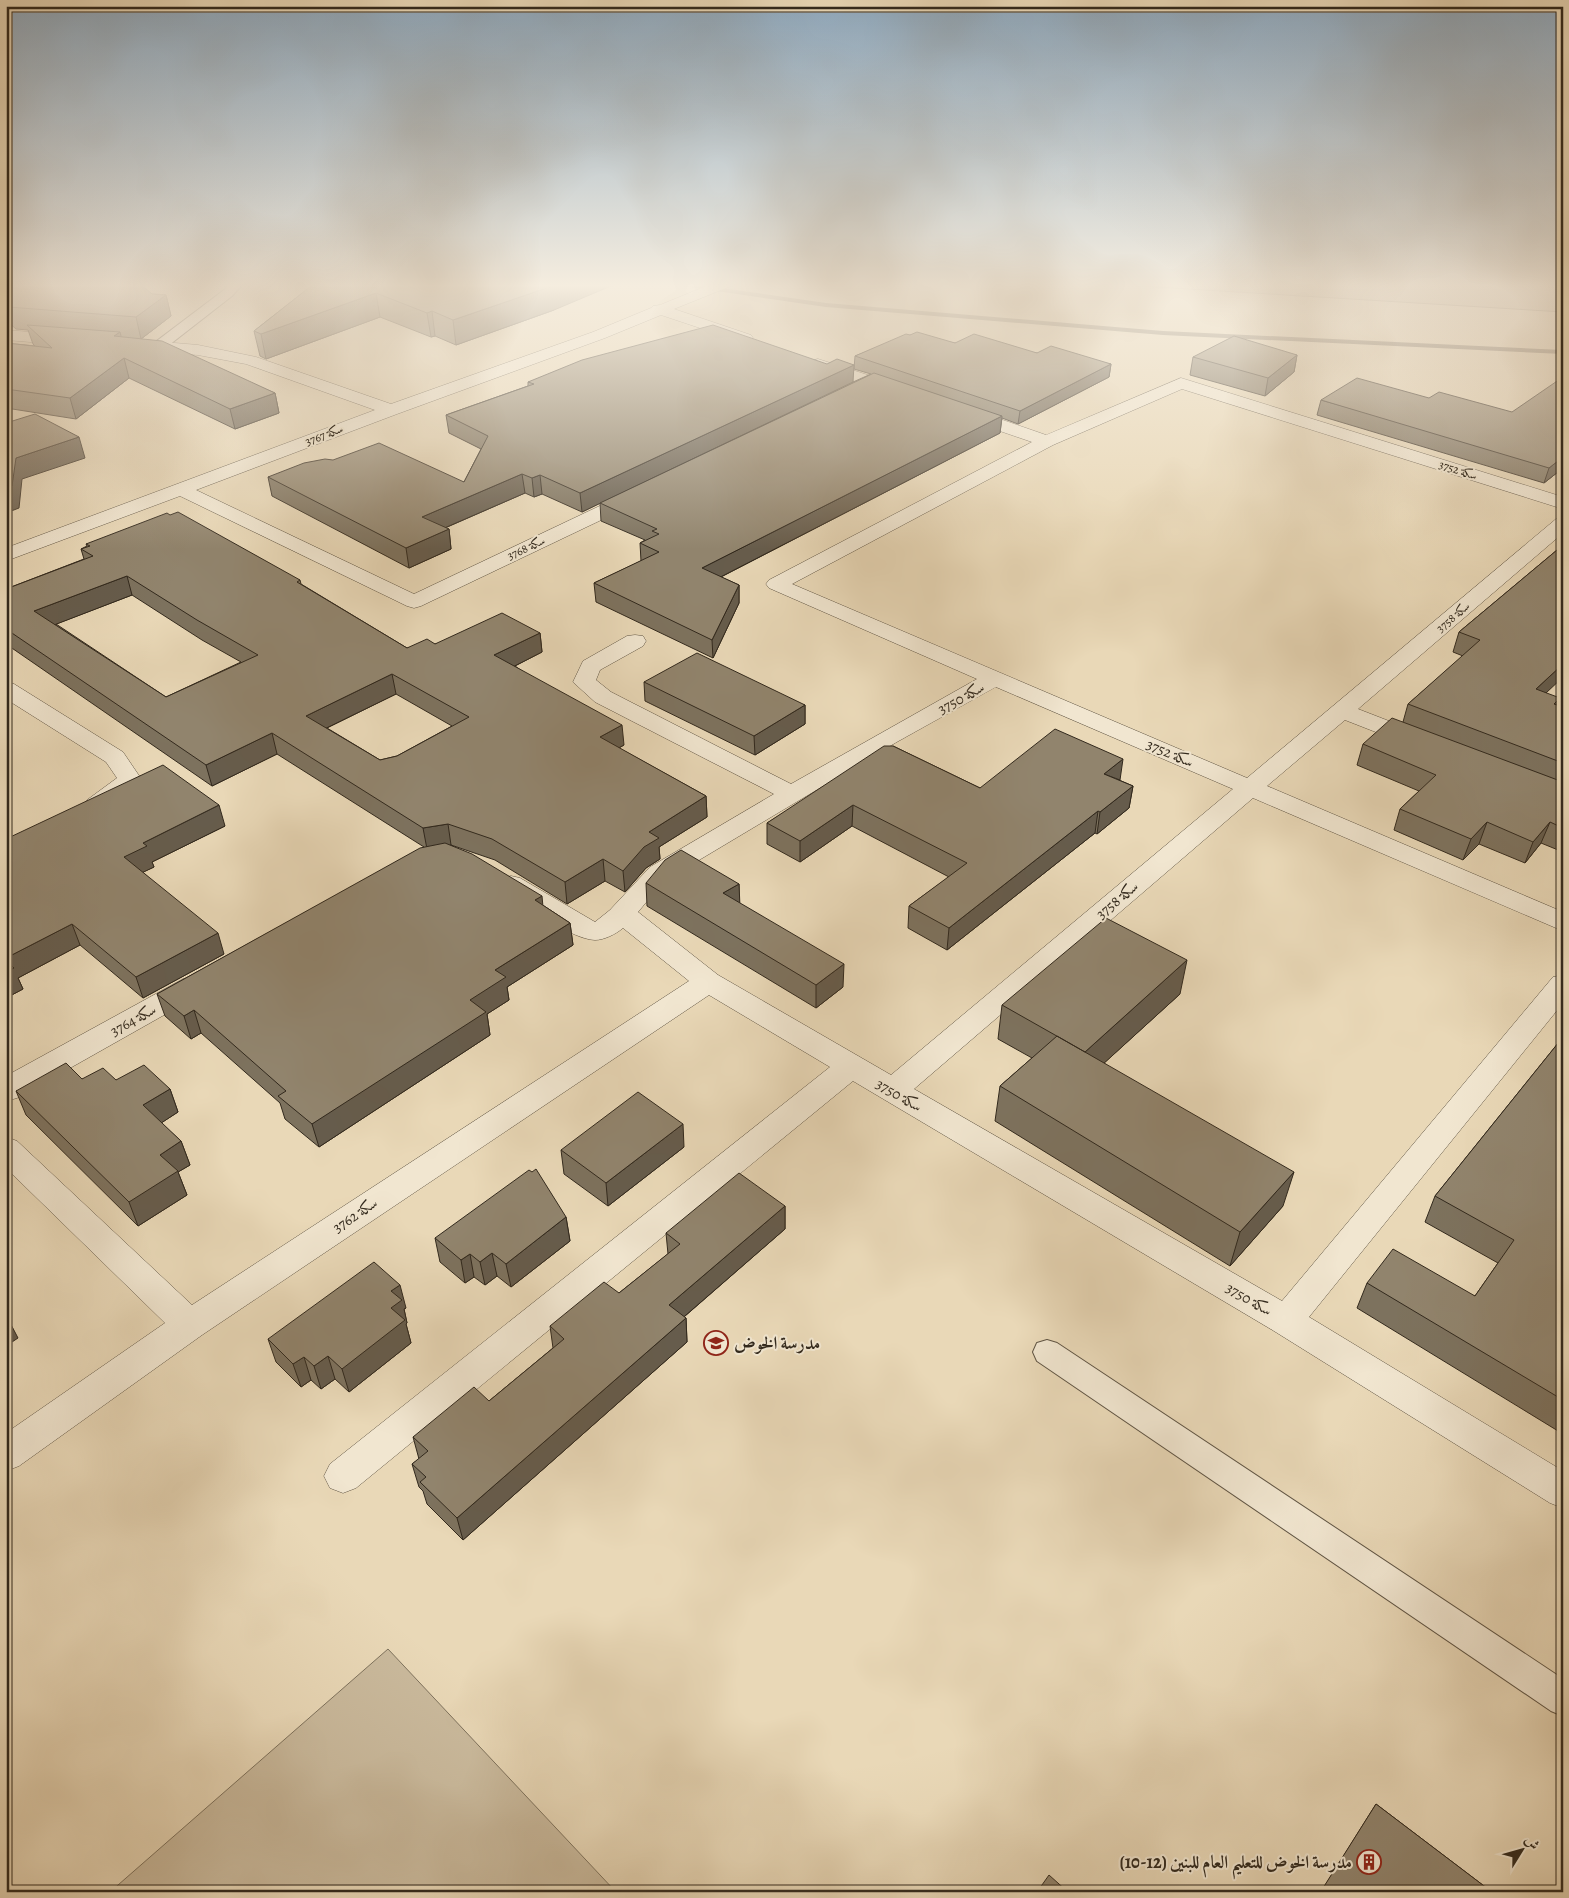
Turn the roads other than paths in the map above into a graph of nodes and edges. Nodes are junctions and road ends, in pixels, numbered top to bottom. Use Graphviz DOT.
graph roads {
  1 [pos="283,372"];
  2 [pos="498,372"];
  3 [pos="841,372"];
  4 [pos="871,382"];
  5 [pos="908,394"];
  6 [pos="844,395"];
  7 [pos="391,410"];
  8 [pos="954,410"];
  9 [pos="1046,441"];
  10 [pos="180,489"];
  11 [pos="648,490"];
  12 [pos="1563,503"];
  13 [pos="1563,523"];
  14 [pos="6,555"];
  15 [pos="635,641"];
  16 [pos="994,679"];
  17 [pos="6,689"];
  18 [pos="1344,710"];
  19 [pos="1435,747"];
  20 [pos="1251,787"];
  21 [pos="792,794"];
  22 [pos="77,814"];
  23 [pos="493,873"];
  24 [pos="623,914"];
  25 [pos="1563,922"];
  26 [pos="216,973"];
  27 [pos="708,982"];
  28 [pos="1563,984"];
  29 [pos="850,1067"];
  30 [pos="6,1090"];
  31 [pos="892,1091"];
  32 [pos="6,1149"];
  33 [pos="1286,1321"];
  34 [pos="190,1325"];
  35 [pos="1047,1352"];
  36 [pos="6,1454"];
  37 [pos="343,1476"];
  38 [pos="1563,1491"];
  39 [pos="1563,1698"];
  1 -- 7 [label="street"];
  2 -- 7 [label="street, سكة 3767"];
  3 -- 4 [label="street"];
  4 -- 5 [label="street"];
  4 -- 6 [label="street"];
  7 -- 10 [label="street, سكة 3767"];
  8 -- 9 [label="street"];
  9 -- 12 [label="street, سكة 3752"];
  9 -- 16 [label="street, سكة 3752"];
  10 -- 11 [label="street, سكة 3768"];
  10 -- 14 [label="street, سكة 3767"];
  13 -- 18 [label="street, سكة 3758"];
  15 -- 21 [label="street"];
  16 -- 20 [label="street, سكة 3752"];
  16 -- 21 [label="street, سكة 3750"];
  17 -- 22 [label="street"];
  18 -- 19 [label="street"];
  18 -- 20 [label="street, سكة 3758"];
  20 -- 25 [label="street, سكة 3752"];
  20 -- 31 [label="street, سكة 3758"];
  21 -- 24 [label="street, سكة 3750"];
  23 -- 24 [label="street"];
  24 -- 27 [label="street, سكة 3750"];
  26 -- 30 [label="street, سكة 3764"];
  27 -- 29 [label="street, سكة 3750"];
  27 -- 34 [label="street, سكة 3762"];
  28 -- 33 [label="street"];
  29 -- 31 [label="street, سكة 3750"];
  29 -- 37 [label="street"];
  31 -- 33 [label="street, سكة 3750"];
  32 -- 34 [label="street"];
  33 -- 38 [label="street, سكة 3750"];
  34 -- 36 [label="street, سكة 3762"];
  35 -- 39 [label="lane"];
}
